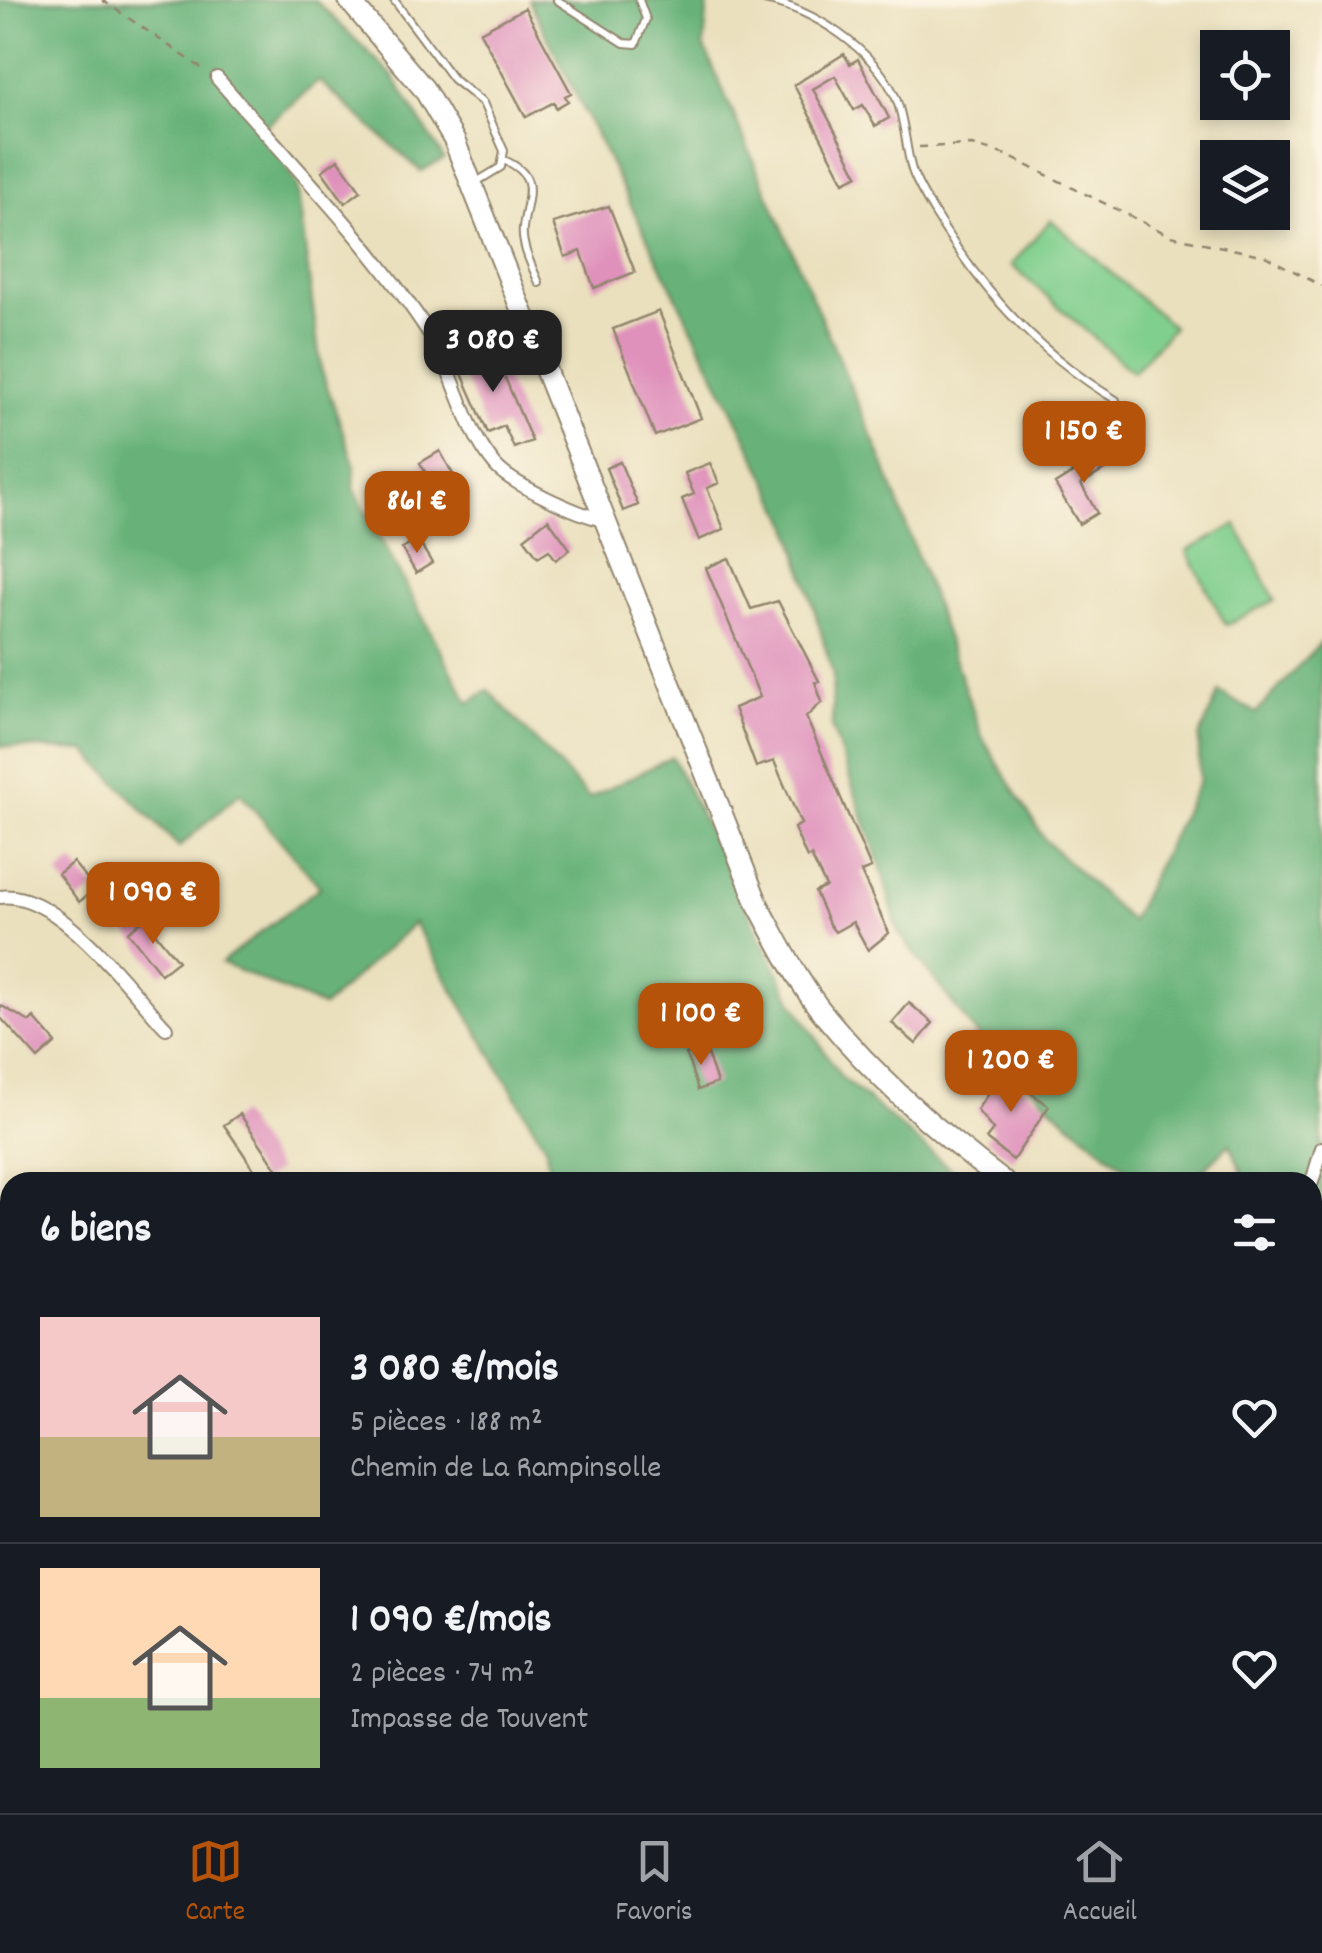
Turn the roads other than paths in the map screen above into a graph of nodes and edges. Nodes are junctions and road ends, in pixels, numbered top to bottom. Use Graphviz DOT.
graph roads {
  1 [pos="348,0"];
  2 [pos="394,0"];
  3 [pos="556,0"];
  4 [pos="639,0"];
  5 [pos="764,0"];
  6 [pos="217,78"];
  7 [pos="504,160"];
  8 [pos="472,184"];
  9 [pos="539,283"];
  10 [pos="1116,400"];
  11 [pos="602,520"];
  12 [pos="0,898"];
  13 [pos="166,1028"];
  14 [pos="1322,1148"];
  15 [pos="992,1172"];
  16 [pos="1315,1172"];
  1 -- 8 [label="main road"];
  2 -- 7 [label="lane"];
  3 -- 4 [label="lane"];
  5 -- 10 [label="lane"];
  6 -- 11 [label="street"];
  7 -- 8 [label="lane"];
  7 -- 9 [label="lane"];
  8 -- 11 [label="main road"];
  11 -- 15 [label="main road"];
  12 -- 13 [label="street"];
  14 -- 16 [label="street"];
}
